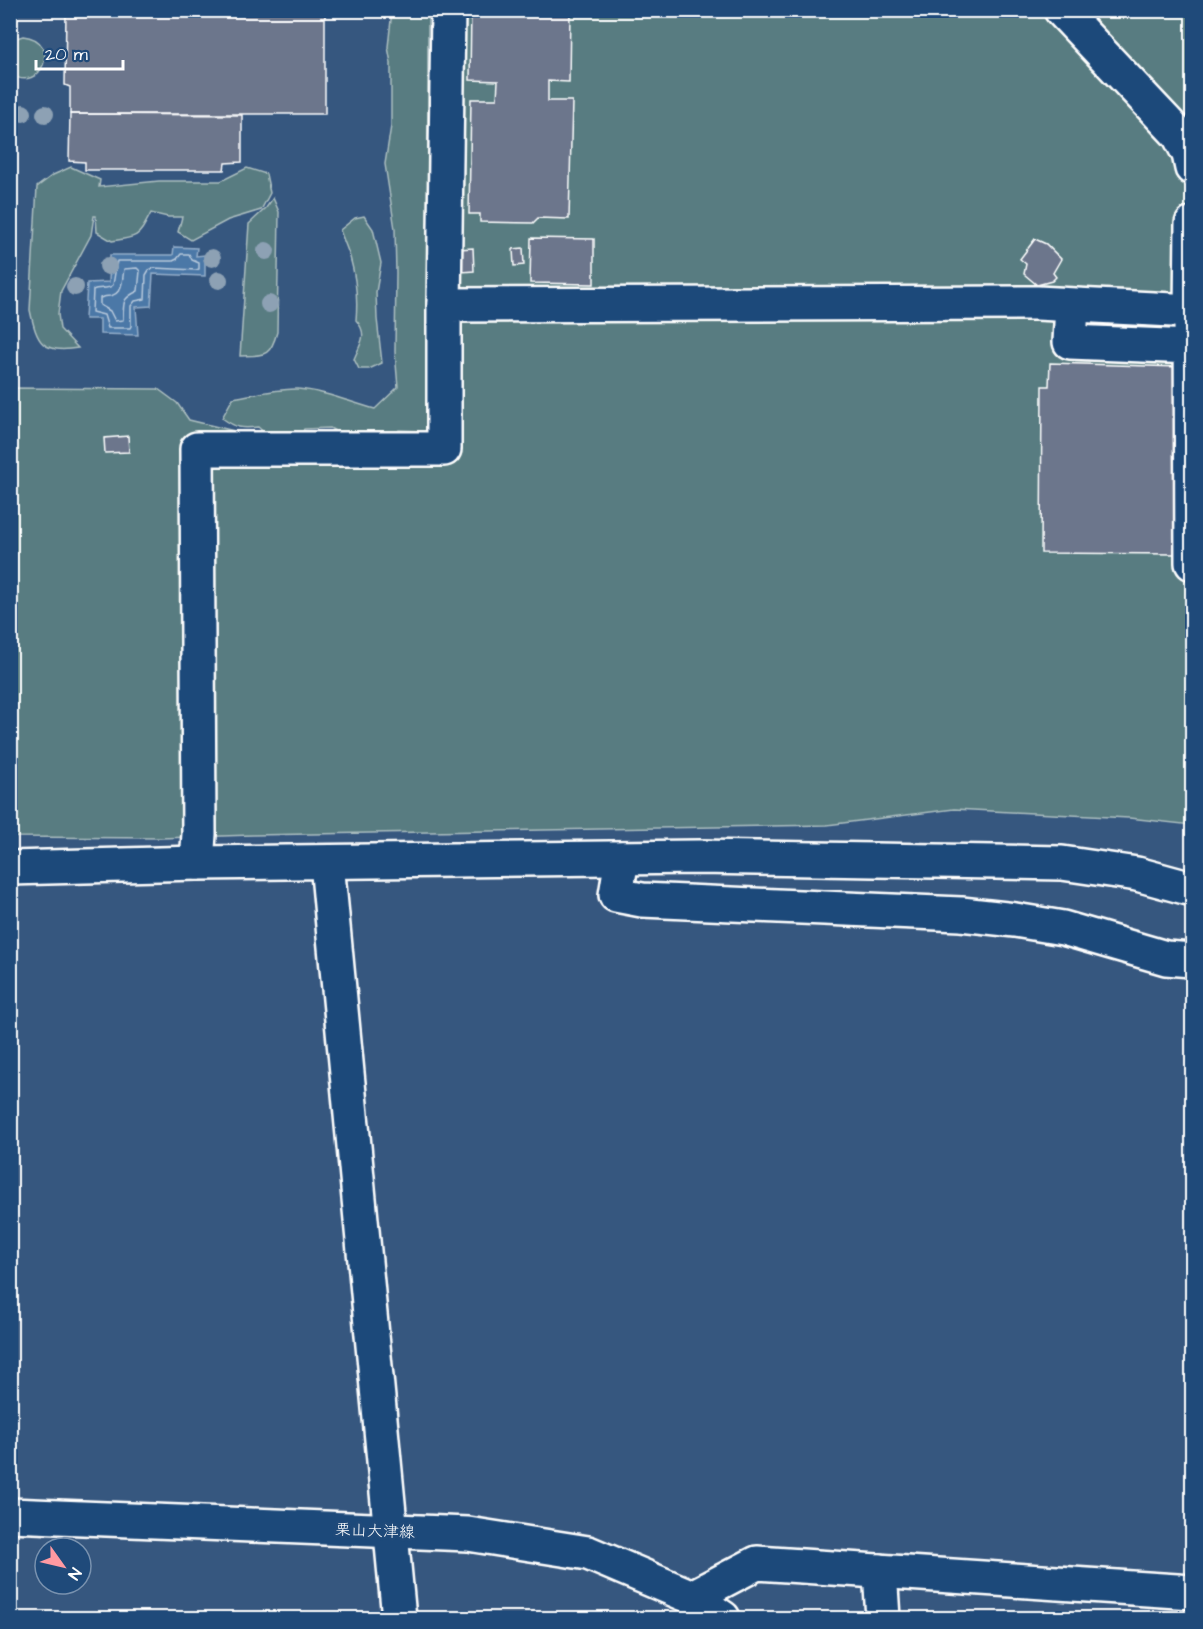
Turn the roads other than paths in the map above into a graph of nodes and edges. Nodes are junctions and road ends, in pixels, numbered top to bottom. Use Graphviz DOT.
graph roads {
  1 [pos="448,10"];
  2 [pos="1060,10"];
  3 [pos="1192,168"];
  4 [pos="1192,224"];
  5 [pos="444,305"];
  6 [pos="1072,306"];
  7 [pos="1192,311"];
  8 [pos="1192,347"];
  9 [pos="1192,562"];
  10 [pos="622,858"];
  11 [pos="327,863"];
  12 [pos="197,864"];
  13 [pos="10,868"];
  14 [pos="1192,889"];
  15 [pos="1192,960"];
  16 [pos="10,1515"];
  17 [pos="392,1531"];
  18 [pos="880,1571"];
  19 [pos="1192,1592"];
  20 [pos="692,1596"];
  21 [pos="399,1618"];
  22 [pos="723,1618"];
  23 [pos="883,1618"];
  1 -- 5 [label="street"];
  2 -- 3 [label="street"];
  4 -- 7 [label="street"];
  5 -- 6 [label="street"];
  5 -- 12 [label="street"];
  6 -- 7 [label="street"];
  6 -- 8 [label="street"];
  7 -- 8 [label="street"];
  8 -- 9 [label="street"];
  10 -- 11 [label="street"];
  10 -- 14 [label="street"];
  10 -- 15 [label="street"];
  11 -- 12 [label="street"];
  11 -- 17 [label="street"];
  12 -- 13 [label="street"];
  16 -- 17 [label="street, 栗山大津線"];
  17 -- 20 [label="street, 栗山大津線"];
  17 -- 21 [label="street"];
  18 -- 19 [label="street"];
  18 -- 20 [label="street"];
  18 -- 23 [label="street"];
  20 -- 22 [label="street, 栗山大津線"];
}
